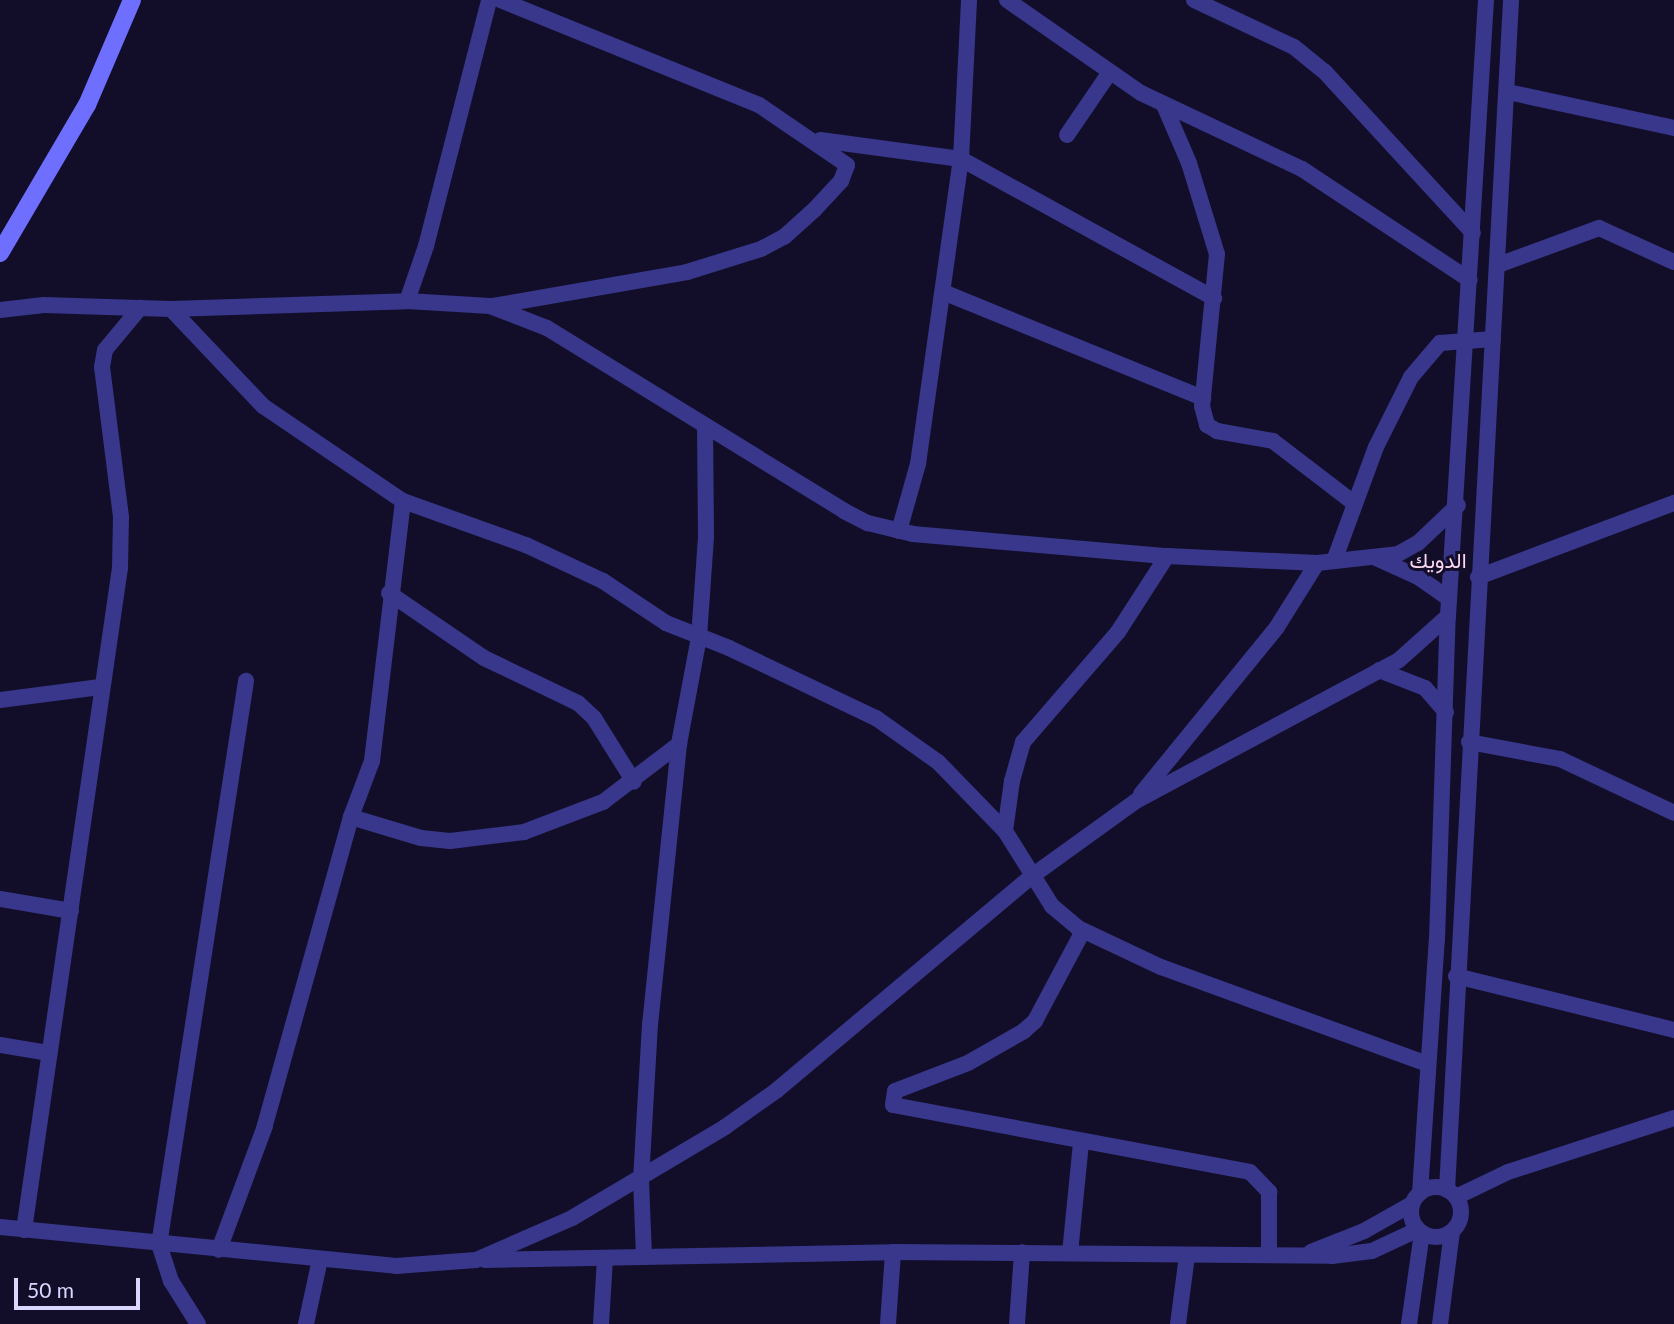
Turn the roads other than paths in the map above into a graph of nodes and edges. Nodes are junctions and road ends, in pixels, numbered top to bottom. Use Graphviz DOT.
graph roads {
  1 [pos="132,0"];
  2 [pos="489,0"];
  3 [pos="501,0"];
  4 [pos="969,0"];
  5 [pos="1007,0"];
  6 [pos="1194,0"];
  7 [pos="1486,0"];
  8 [pos="1511,0"];
  9 [pos="527,4"];
  10 [pos="1110,72"];
  11 [pos="1508,92"];
  12 [pos="1164,105"];
  13 [pos="1674,128"];
  14 [pos="1067,135"];
  15 [pos="814,139"];
  16 [pos="961,159"];
  17 [pos="1473,233"];
  18 [pos="0,253"];
  19 [pos="1674,262"];
  20 [pos="1498,265"];
  21 [pos="1470,280"];
  22 [pos="943,292"];
  23 [pos="1214,298"];
  24 [pos="407,301"];
  25 [pos="490,306"];
  26 [pos="140,308"];
  27 [pos="171,309"];
  28 [pos="0,310"];
  29 [pos="1466,339"];
  30 [pos="1493,339"];
  31 [pos="1203,398"];
  32 [pos="705,426"];
  33 [pos="403,501"];
  34 [pos="1674,503"];
  35 [pos="1355,504"];
  36 [pos="1458,505"];
  37 [pos="899,531"];
  38 [pos="1167,556"];
  39 [pos="1376,558"];
  40 [pos="1334,561"];
  41 [pos="1318,562"];
  42 [pos="1478,576"];
  43 [pos="389,593"];
  44 [pos="1450,599"];
  45 [pos="1448,616"];
  46 [pos="699,637"];
  47 [pos="1379,670"];
  48 [pos="246,681"];
  49 [pos="100,687"];
  50 [pos="0,700"];
  51 [pos="1446,712"];
  52 [pos="1469,741"];
  53 [pos="679,744"];
  54 [pos="1444,776"];
  55 [pos="1467,779"];
  56 [pos="634,782"];
  57 [pos="1136,801"];
  58 [pos="1674,813"];
  59 [pos="351,817"];
  60 [pos="1004,831"];
  61 [pos="1032,876"];
  62 [pos="0,899"];
  63 [pos="71,911"];
  64 [pos="1083,931"];
  65 [pos="1456,976"];
  66 [pos="1674,1031"];
  67 [pos="0,1045"];
  68 [pos="49,1053"];
  69 [pos="1427,1064"];
  70 [pos="1674,1118"];
  71 [pos="1081,1143"];
  72 [pos="641,1180"];
  73 [pos="1451,1193"];
  74 [pos="1416,1198"];
  75 [pos="0,1227"];
  76 [pos="24,1230"];
  77 [pos="1452,1231"];
  78 [pos="1419,1232"];
  79 [pos="159,1245"];
  80 [pos="219,1250"];
  81 [pos="893,1252"];
  82 [pos="1022,1252"];
  83 [pos="1311,1252"];
  84 [pos="1070,1253"];
  85 [pos="1269,1254"];
  86 [pos="644,1256"];
  87 [pos="1187,1256"];
  88 [pos="605,1258"];
  89 [pos="320,1259"];
  90 [pos="476,1260"];
  91 [pos="198,1324"];
  92 [pos="306,1324"];
  93 [pos="601,1324"];
  94 [pos="888,1324"];
  95 [pos="1017,1324"];
  96 [pos="1178,1324"];
  97 [pos="1409,1324"];
  98 [pos="1440,1324"];
  1 -- 18 [label="street"];
  2 -- 24 [label="street"];
  3 -- 9 [label="street"];
  4 -- 16 [label="street"];
  5 -- 10 [label="street"];
  6 -- 17 [label="street"];
  7 -- 17 [label="street"];
  8 -- 11 [label="street"];
  9 -- 15 [label="street"];
  10 -- 12 [label="street"];
  10 -- 14 [label="street"];
  11 -- 13 [label="street"];
  11 -- 20 [label="street"];
  12 -- 21 [label="street"];
  12 -- 23 [label="street"];
  15 -- 16 [label="street"];
  15 -- 25 [label="street"];
  16 -- 22 [label="street"];
  16 -- 23 [label="street"];
  17 -- 21 [label="street"];
  19 -- 20 [label="street"];
  20 -- 30 [label="street"];
  21 -- 29 [label="street"];
  22 -- 31 [label="street"];
  22 -- 37 [label="street"];
  23 -- 31 [label="street"];
  24 -- 25 [label="street"];
  24 -- 27 [label="street"];
  25 -- 32 [label="street"];
  26 -- 27 [label="street"];
  26 -- 28 [label="street"];
  26 -- 49 [label="street"];
  27 -- 33 [label="street"];
  29 -- 30 [label="street"];
  29 -- 35 [label="street"];
  29 -- 36 [label="street"];
  30 -- 42 [label="street"];
  31 -- 35 [label="street"];
  32 -- 37 [label="street"];
  32 -- 46 [label="street"];
  33 -- 43 [label="street"];
  33 -- 46 [label="street"];
  34 -- 42 [label="street"];
  35 -- 40 [label="street"];
  36 -- 39 [label="street"];
  36 -- 44 [label="street"];
  37 -- 38 [label="street"];
  38 -- 41 [label="street"];
  38 -- 60 [label="street"];
  39 -- 40 [label="street"];
  39 -- 44 [label="street"];
  40 -- 41 [label="street"];
  41 -- 57 [label="street"];
  42 -- 52 [label="street"];
  43 -- 56 [label="street"];
  43 -- 59 [label="street"];
  44 -- 45 [label="street"];
  45 -- 47 [label="street"];
  45 -- 51 [label="street"];
  46 -- 53 [label="street"];
  46 -- 60 [label="street"];
  47 -- 51 [label="street"];
  47 -- 57 [label="street"];
  48 -- 79 [label="street"];
  49 -- 50 [label="street"];
  49 -- 63 [label="street"];
  51 -- 54 [label="street"];
  52 -- 55 [label="street"];
  52 -- 58 [label="street"];
  53 -- 56 [label="street"];
  53 -- 72 [label="street"];
  54 -- 55 [label="street"];
  54 -- 69 [label="street"];
  55 -- 65 [label="street"];
  56 -- 59 [label="street"];
  57 -- 61 [label="street"];
  59 -- 80 [label="street"];
  60 -- 61 [label="street"];
  61 -- 64 [label="street"];
  61 -- 72 [label="street"];
  62 -- 63 [label="street"];
  63 -- 68 [label="street"];
  64 -- 69 [label="street"];
  64 -- 71 [label="street"];
  65 -- 66 [label="street"];
  65 -- 73 [label="street"];
  67 -- 68 [label="street"];
  68 -- 76 [label="street"];
  69 -- 74 [label="street"];
  70 -- 73 [label="street"];
  71 -- 84 [label="street"];
  71 -- 85 [label="street"];
  72 -- 86 [label="street"];
  72 -- 90 [label="street"];
  73 -- 74 [label="street"];
  73 -- 77 [label="street"];
  74 -- 78 [label="street"];
  74 -- 83 [label="street"];
  75 -- 76 [label="street"];
  76 -- 79 [label="street"];
  77 -- 78 [label="street"];
  77 -- 98 [label="street"];
  78 -- 83 [label="street"];
  78 -- 97 [label="street"];
  79 -- 80 [label="street"];
  79 -- 91 [label="street"];
  80 -- 89 [label="street"];
  81 -- 82 [label="street"];
  81 -- 86 [label="street"];
  81 -- 94 [label="street"];
  82 -- 84 [label="street"];
  82 -- 95 [label="street"];
  83 -- 85 [label="street"];
  84 -- 87 [label="street"];
  85 -- 87 [label="street"];
  86 -- 88 [label="street"];
  87 -- 96 [label="street"];
  88 -- 90 [label="street"];
  88 -- 93 [label="street"];
  89 -- 90 [label="street"];
  89 -- 92 [label="street"];
}
